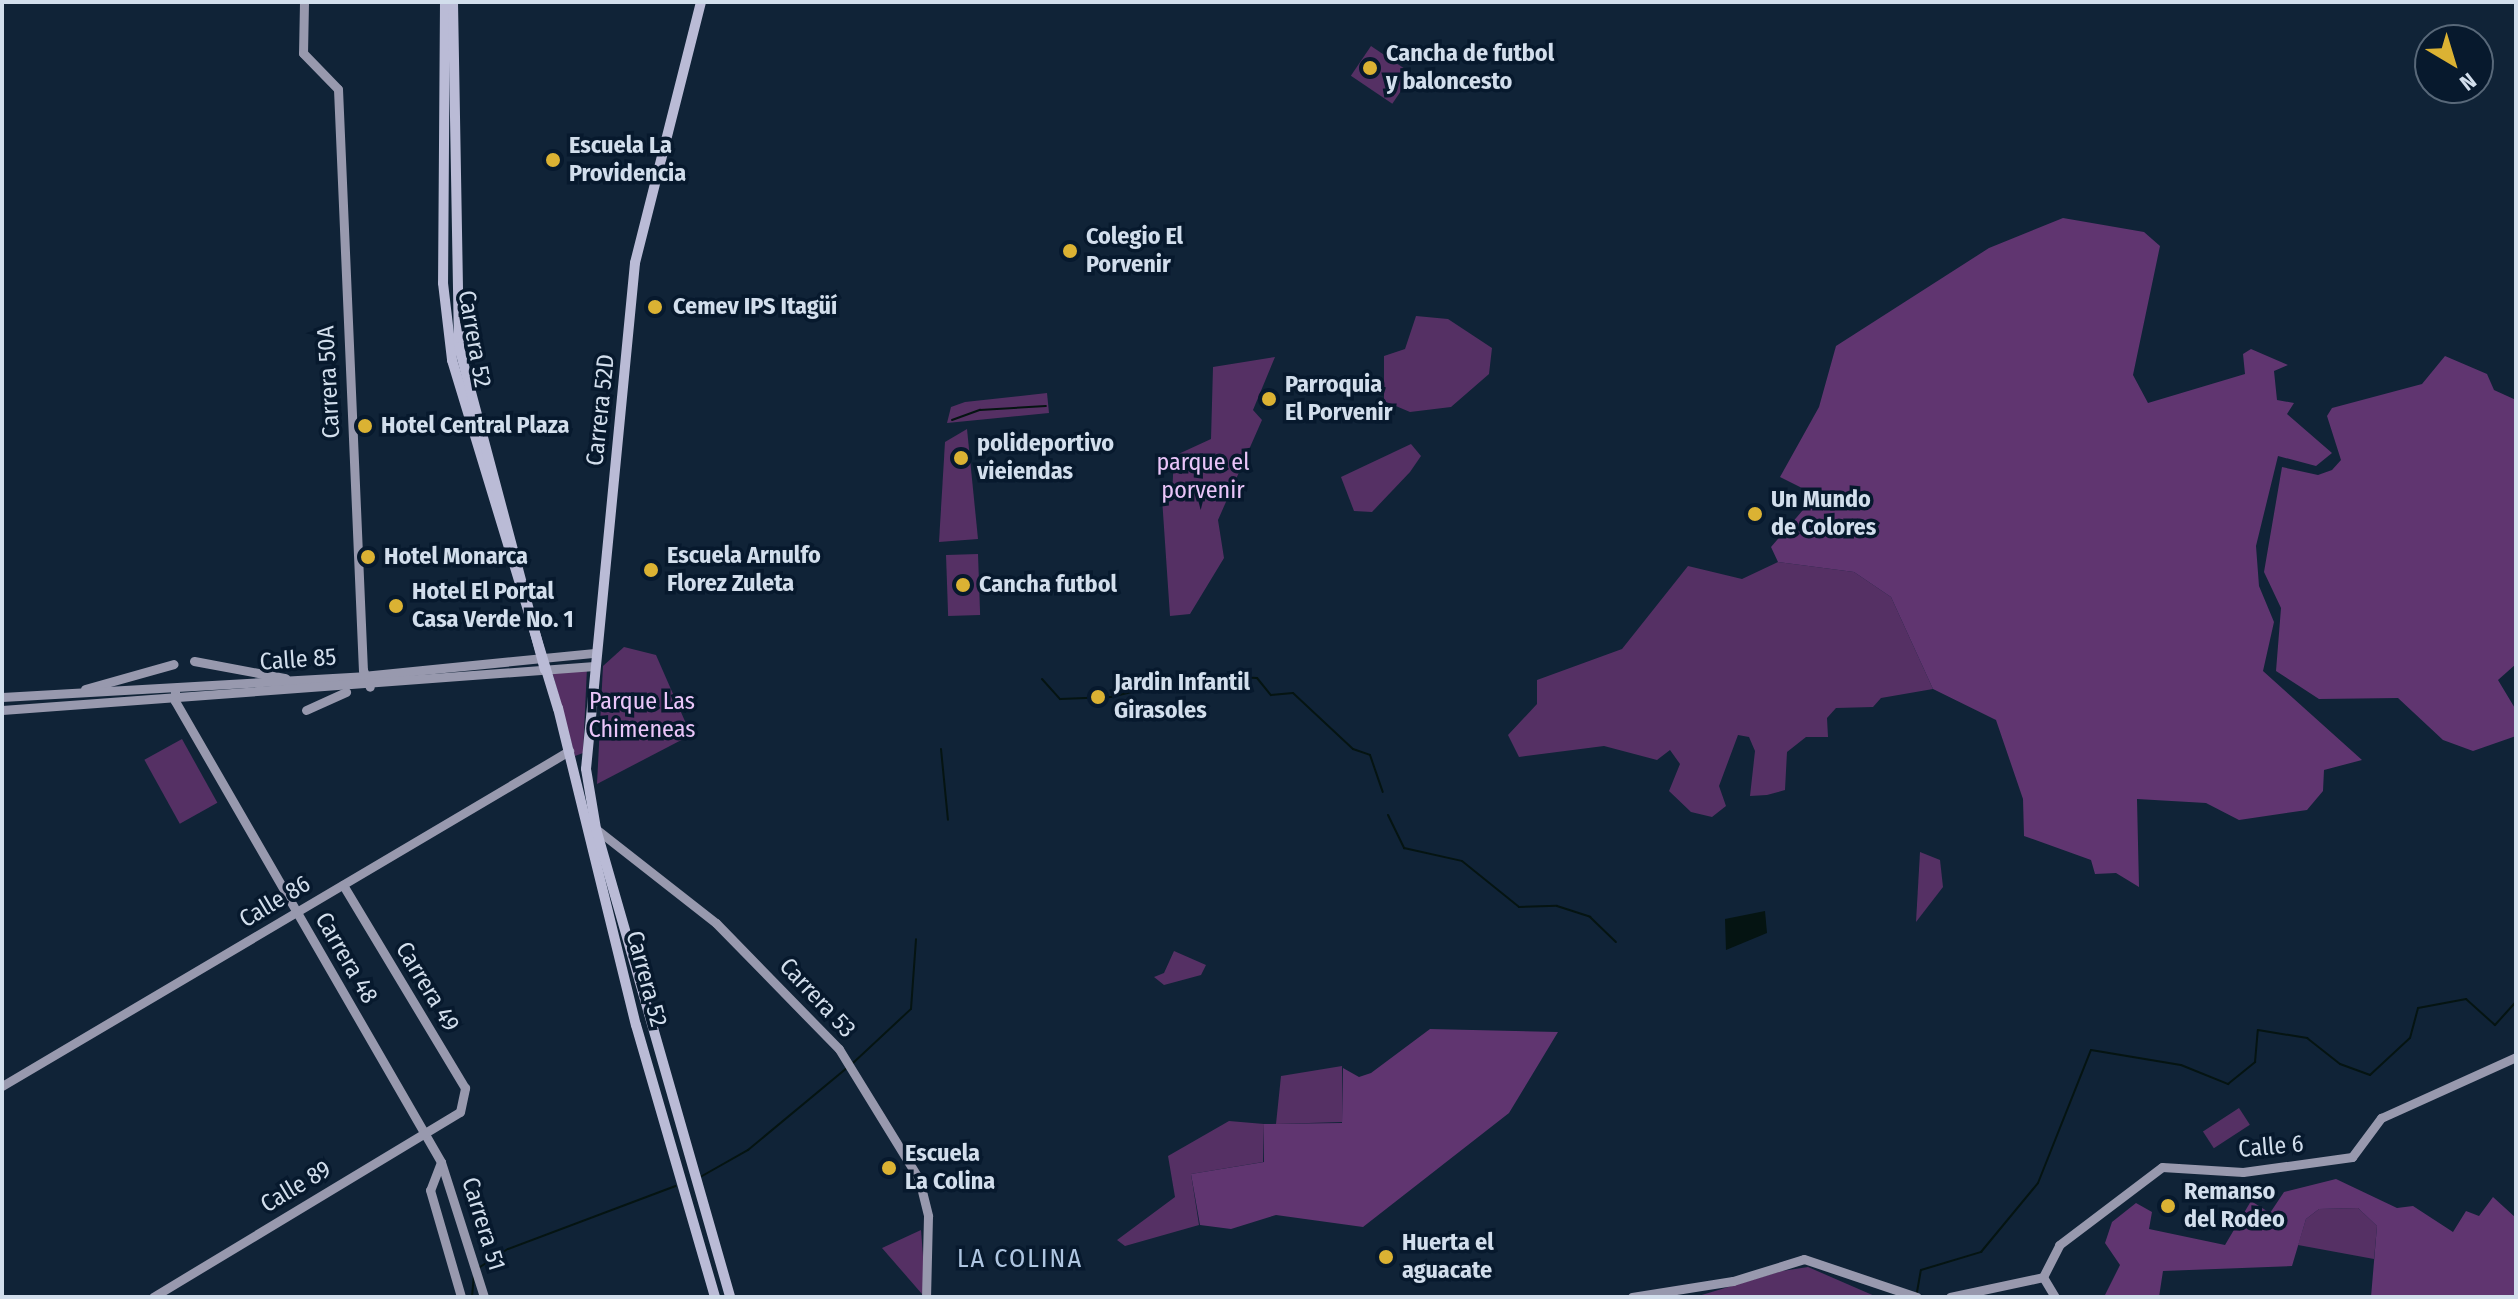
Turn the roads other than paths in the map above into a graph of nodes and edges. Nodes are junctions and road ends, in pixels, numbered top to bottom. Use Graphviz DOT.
graph roads {
  1 [pos="304,2"];
  2 [pos="445,2"];
  3 [pos="453,2"];
  4 [pos="701,2"];
  5 [pos="595,653"];
  6 [pos="543,658"];
  7 [pos="194,661"];
  8 [pos="174,664"];
  9 [pos="594,666"];
  10 [pos="545,670"];
  11 [pos="363,676"];
  12 [pos="300,680"];
  13 [pos="370,687"];
  14 [pos="175,688"];
  15 [pos="195,688"];
  16 [pos="351,688"];
  17 [pos="69,693"];
  18 [pos="13,696"];
  19 [pos="2,697"];
  20 [pos="175,701"];
  21 [pos="2,710"];
  22 [pos="14,710"];
  23 [pos="306,710"];
  24 [pos="569,751"];
  25 [pos="596,829"];
  26 [pos="343,885"];
  27 [pos="297,912"];
  28 [pos="2516,1057"];
  29 [pos="2,1086"];
  30 [pos="460,1112"];
  31 [pos="425,1130"];
  32 [pos="441,1162"];
  33 [pos="2043,1277"];
  34 [pos="483,1293"];
  35 [pos="153,1297"];
  36 [pos="461,1297"];
  37 [pos="715,1297"];
  38 [pos="730,1297"];
  39 [pos="926,1297"];
  40 [pos="1632,1297"];
  41 [pos="1915,1297"];
  42 [pos="1950,1297"];
  43 [pos="2055,1297"];
  1 -- 11 [label="street, Carrera 50A"];
  2 -- 6 [label="main road, Carrera 52"];
  3 -- 6 [label="main road, Carrera 52"];
  4 -- 5 [label="main road, Carrera 52D"];
  5 -- 6 [label="street, Calle 85"];
  5 -- 9 [label="main road, Carrera 52D"];
  6 -- 10 [label="main road, Carrera 52"];
  6 -- 11 [label="street, Calle 85"];
  7 -- 12 [label="street"];
  8 -- 17 [label="street"];
  9 -- 10 [label="street, Calle 85"];
  9 -- 25 [label="main road, Carrera 52D"];
  10 -- 13 [label="street, Calle 85"];
  10 -- 24 [label="main road, Carrera 52"];
  11 -- 12 [label="street, Calle 85"];
  11 -- 13 [label="street, Carrera 50A"];
  11 -- 16 [label="street"];
  12 -- 15 [label="street, Calle 85"];
  13 -- 16 [label="street, Calle 85"];
  14 -- 15 [label="street, Calle 85"];
  14 -- 17 [label="street, Calle 85"];
  14 -- 20 [label="street"];
  15 -- 20 [label="street"];
  16 -- 20 [label="street, Calle 85"];
  16 -- 23 [label="street"];
  17 -- 18 [label="street, Calle 85"];
  18 -- 19 [label="street, Calle 85"];
  18 -- 22 [label="street"];
  20 -- 22 [label="street, Calle 85"];
  20 -- 27 [label="street, Carrera 48"];
  21 -- 22 [label="street, Calle 85"];
  24 -- 26 [label="street, Calle 86"];
  24 -- 37 [label="main road, Carrera 52"];
  25 -- 38 [label="main road, Carrera 52"];
  25 -- 39 [label="street, Carrera 53"];
  26 -- 27 [label="street, Calle 86"];
  26 -- 30 [label="street, Carrera 49"];
  27 -- 29 [label="street, Calle 86"];
  27 -- 31 [label="street, Carrera 48"];
  28 -- 33 [label="street, Calle 6"];
  30 -- 31 [label="street, Calle 89"];
  31 -- 32 [label="street, Carrera 48"];
  31 -- 35 [label="street, Calle 89"];
  32 -- 34 [label="street, Carrera 51"];
  32 -- 36 [label="street, Carrera 51"];
  33 -- 42 [label="street"];
  33 -- 43 [label="street"];
  40 -- 41 [label="street"];
}
